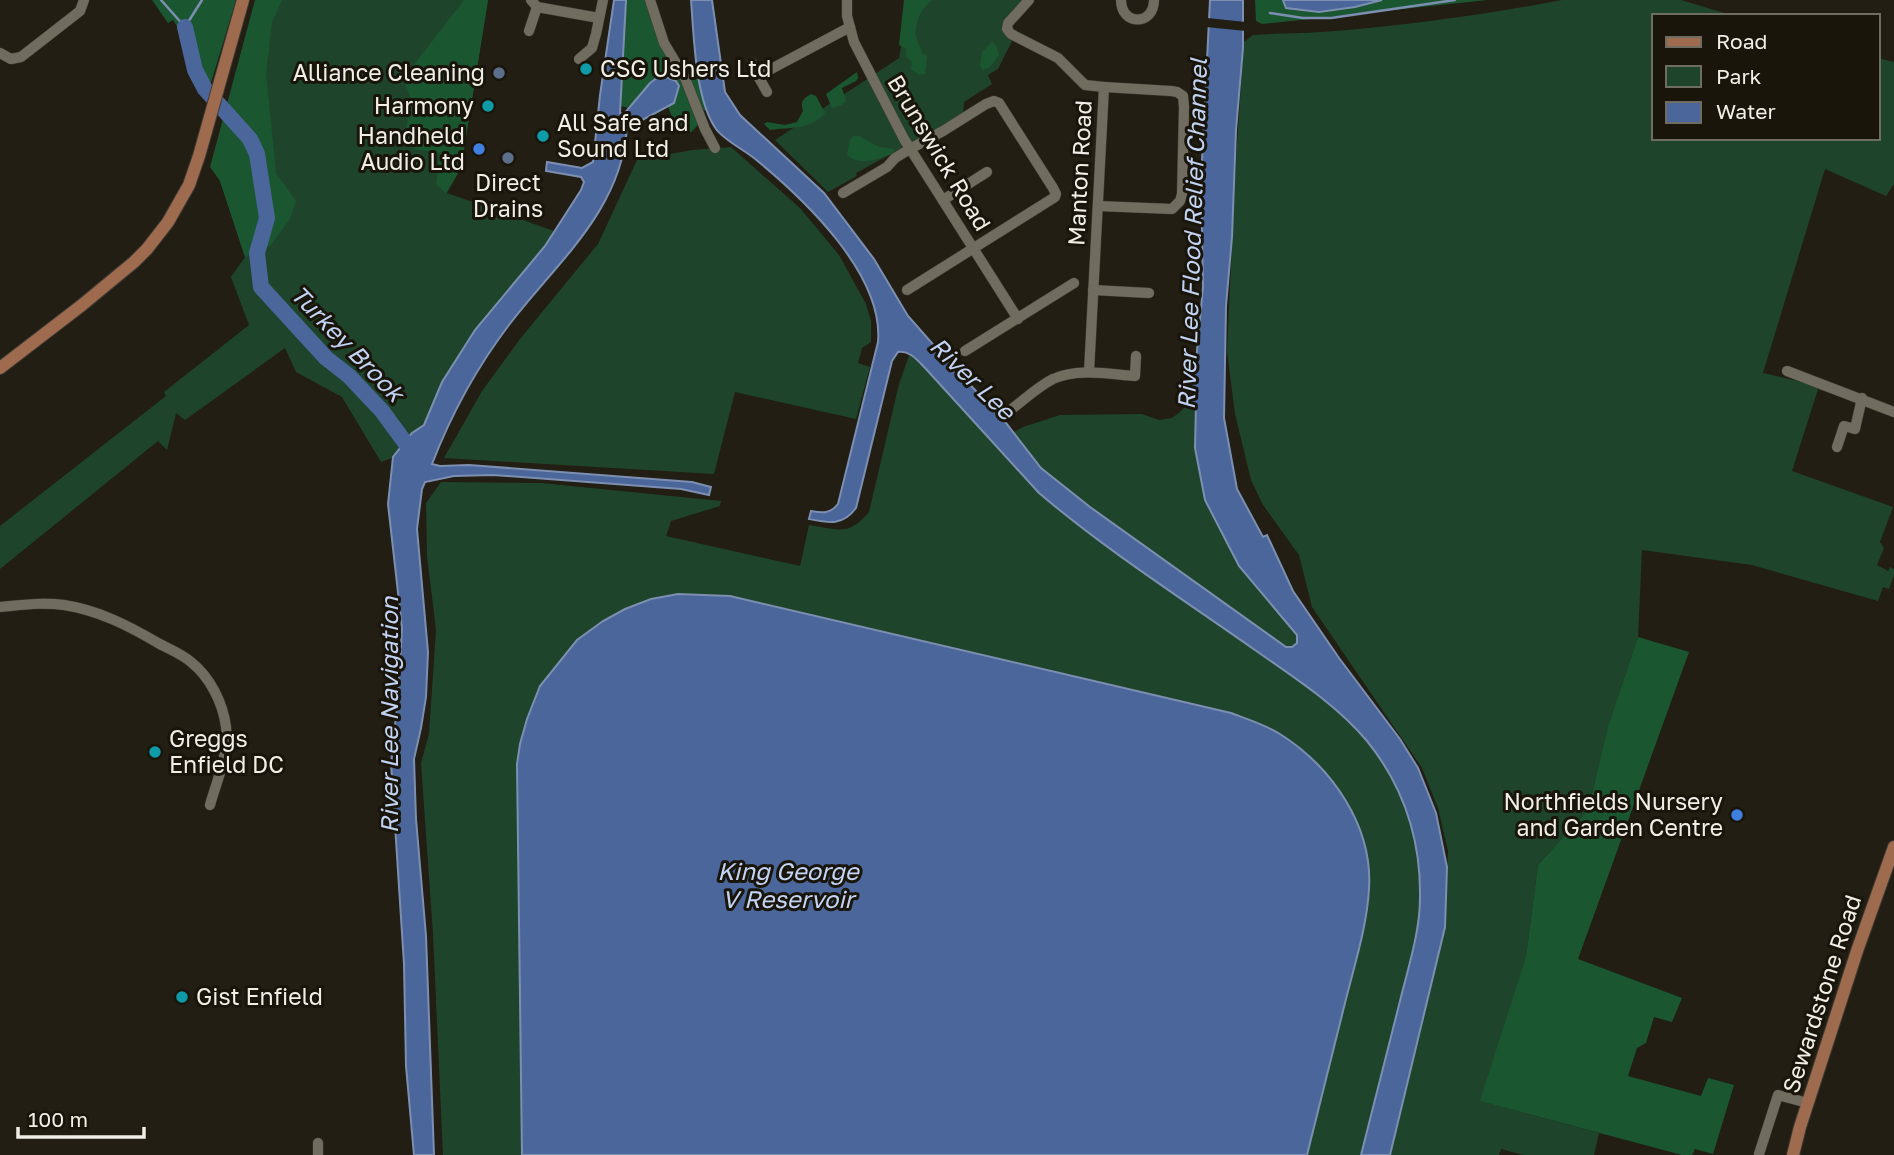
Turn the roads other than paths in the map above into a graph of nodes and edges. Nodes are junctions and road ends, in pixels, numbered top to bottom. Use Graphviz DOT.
graph roads {
  1 [pos="243,0"];
  2 [pos="603,0"];
  3 [pos="650,0"];
  4 [pos="847,0"];
  5 [pos="1029,0"];
  6 [pos="1121,0"];
  7 [pos="84,1"];
  8 [pos="534,4"];
  9 [pos="1157,6"];
  10 [pos="599,18"];
  11 [pos="850,27"];
  12 [pos="529,31"];
  13 [pos="0,53"];
  14 [pos="579,59"];
  15 [pos="751,64"];
  16 [pos="758,76"];
  17 [pos="1104,87"];
  18 [pos="767,92"];
  19 [pos="715,148"];
  20 [pos="910,149"];
  21 [pos="987,172"];
  22 [pos="843,193"];
  23 [pos="943,200"];
  24 [pos="1098,206"];
  25 [pos="974,249"];
  26 [pos="1074,284"];
  27 [pos="907,290"];
  28 [pos="1093,290"];
  29 [pos="1149,293"];
  30 [pos="1018,319"];
  31 [pos="965,352"];
  32 [pos="1136,356"];
  33 [pos="0,368"];
  34 [pos="1787,371"];
  35 [pos="1089,372"];
  36 [pos="1862,398"];
  37 [pos="1013,408"];
  38 [pos="1894,412"];
  39 [pos="1836,447"];
  40 [pos="0,607"];
  41 [pos="210,805"];
  42 [pos="1894,847"];
  43 [pos="1808,1103"];
  44 [pos="318,1143"];
  45 [pos="1759,1154"];
  46 [pos="318,1155"];
  47 [pos="1793,1155"];
  1 -- 33 [label="main road"];
  2 -- 10 [label="street"];
  3 -- 19 [label="street"];
  4 -- 11 [label="street, Brunswick Road"];
  5 -- 17 [label="street, Manton Road"];
  6 -- 9 [label="street"];
  7 -- 13 [label="street"];
  8 -- 10 [label="street"];
  8 -- 12 [label="street"];
  10 -- 14 [label="street"];
  11 -- 16 [label="street"];
  11 -- 20 [label="street, Brunswick Road"];
  15 -- 16 [label="street"];
  16 -- 18 [label="street"];
  17 -- 24 [label="street, Manton Road"];
  17 -- 24 [label="street"];
  20 -- 22 [label="street"];
  20 -- 23 [label="street, Brunswick Road"];
  20 -- 25 [label="street"];
  21 -- 23 [label="street"];
  23 -- 25 [label="street, Brunswick Road"];
  24 -- 28 [label="street, Manton Road"];
  25 -- 27 [label="street"];
  25 -- 30 [label="street, Brunswick Road"];
  26 -- 30 [label="street"];
  28 -- 29 [label="street"];
  28 -- 35 [label="street, Manton Road"];
  30 -- 31 [label="street"];
  32 -- 35 [label="street"];
  34 -- 36 [label="street"];
  35 -- 37 [label="street"];
  36 -- 38 [label="street"];
  36 -- 39 [label="street"];
  40 -- 41 [label="street"];
  42 -- 43 [label="main road, Sewardstone Road"];
  43 -- 45 [label="street"];
  43 -- 47 [label="main road, Sewardstone Road"];
  44 -- 46 [label="street"];
}
